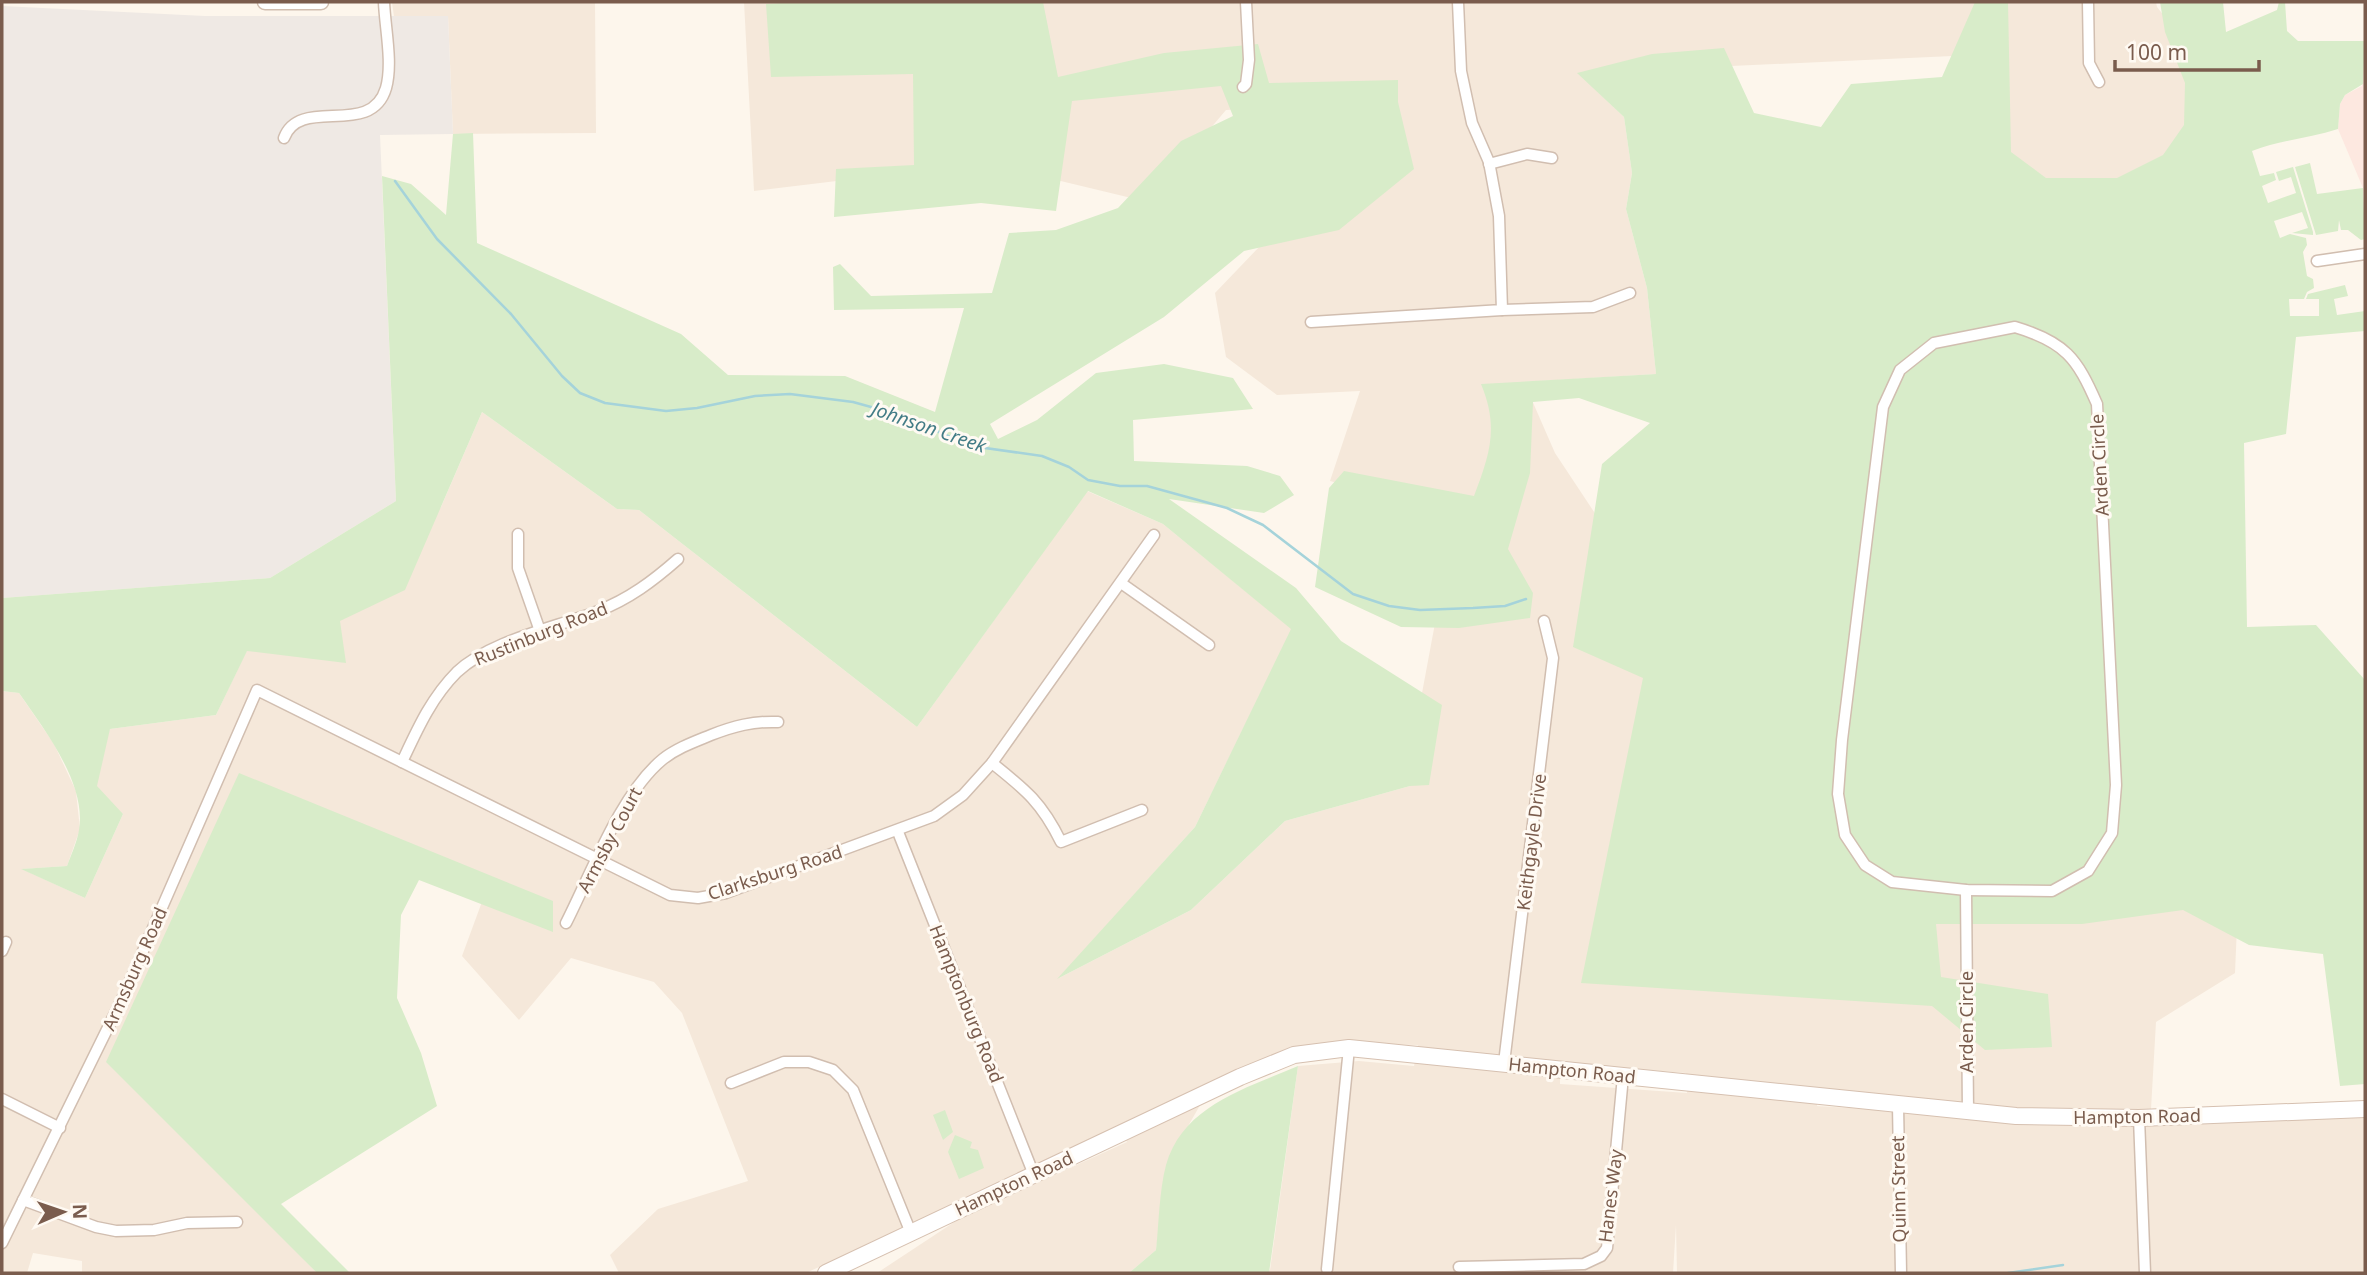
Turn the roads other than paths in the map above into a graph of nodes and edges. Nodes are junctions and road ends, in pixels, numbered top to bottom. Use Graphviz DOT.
graph roads {
  1 [pos="265,2"];
  2 [pos="321,2"];
  3 [pos="384,2"];
  4 [pos="1246,2"];
  5 [pos="1458,2"];
  6 [pos="2088,2"];
  7 [pos="2099,82"];
  8 [pos="1242,87"];
  9 [pos="284,138"];
  10 [pos="1552,158"];
  11 [pos="1489,164"];
  12 [pos="2365,254"];
  13 [pos="2317,261"];
  14 [pos="1630,293"];
  15 [pos="1502,310"];
  16 [pos="1311,322"];
  17 [pos="518,534"];
  18 [pos="1154,535"];
  19 [pos="678,559"];
  20 [pos="1121,583"];
  21 [pos="1544,621"];
  22 [pos="540,631"];
  23 [pos="1209,645"];
  24 [pos="257,690"];
  25 [pos="778,722"];
  26 [pos="402,762"];
  27 [pos="992,763"];
  28 [pos="1142,810"];
  29 [pos="898,832"];
  30 [pos="598,860"];
  31 [pos="1966,890"];
  32 [pos="566,923"];
  33 [pos="1349,1048"];
  34 [pos="1504,1063"];
  35 [pos="1623,1076"];
  36 [pos="731,1083"];
  37 [pos="2,1099"];
  38 [pos="1898,1105"];
  39 [pos="2365,1110"];
  40 [pos="1968,1112"];
  41 [pos="2138,1118"];
  42 [pos="60,1128"];
  43 [pos="1034,1175"];
  44 [pos="23,1200"];
  45 [pos="237,1222"];
  46 [pos="911,1233"];
  47 [pos="2,1242"];
  48 [pos="1459,1267"];
  49 [pos="1327,1269"];
  50 [pos="826,1273"];
  51 [pos="1901,1273"];
  52 [pos="2145,1273"];
  1 -- 2 [label="street"];
  3 -- 9 [label="street"];
  4 -- 8 [label="street"];
  5 -- 11 [label="street"];
  6 -- 7 [label="street"];
  10 -- 11 [label="street"];
  11 -- 15 [label="street"];
  12 -- 13 [label="street"];
  14 -- 15 [label="street"];
  15 -- 16 [label="street"];
  17 -- 22 [label="street"];
  18 -- 20 [label="street, Clarksburg Road"];
  19 -- 22 [label="street, Rustinburg Road"];
  20 -- 23 [label="street"];
  20 -- 27 [label="street, Clarksburg Road"];
  21 -- 34 [label="street, Keithgayle Drive"];
  22 -- 26 [label="street, Rustinburg Road"];
  24 -- 26 [label="street, Clarksburg Road"];
  24 -- 42 [label="street, Armsburg Road"];
  25 -- 30 [label="street, Armsby Court"];
  26 -- 30 [label="street, Clarksburg Road"];
  27 -- 28 [label="street"];
  27 -- 29 [label="street, Clarksburg Road"];
  29 -- 30 [label="street, Clarksburg Road"];
  29 -- 43 [label="street, Hamptonburg Road"];
  30 -- 32 [label="street, Armsby Court"];
  31 -- 31 [label="street, Arden Circle"];
  31 -- 40 [label="street, Arden Circle"];
  33 -- 34 [label="main road, Hampton Road"];
  33 -- 43 [label="main road, Hampton Road"];
  33 -- 49 [label="street"];
  34 -- 35 [label="main road, Hampton Road"];
  35 -- 38 [label="main road, Hampton Road"];
  35 -- 48 [label="street, Hanes Way"];
  36 -- 46 [label="street"];
  37 -- 42 [label="street"];
  38 -- 40 [label="main road, Hampton Road"];
  38 -- 51 [label="street, Quinn Street"];
  39 -- 41 [label="main road, Hampton Road"];
  40 -- 41 [label="main road, Hampton Road"];
  41 -- 52 [label="street"];
  42 -- 44 [label="street, Armsburg Road"];
  43 -- 46 [label="main road, Hampton Road"];
  44 -- 45 [label="street"];
  44 -- 47 [label="street, Armsburg Road"];
  46 -- 50 [label="main road, Hampton Road"];
}
